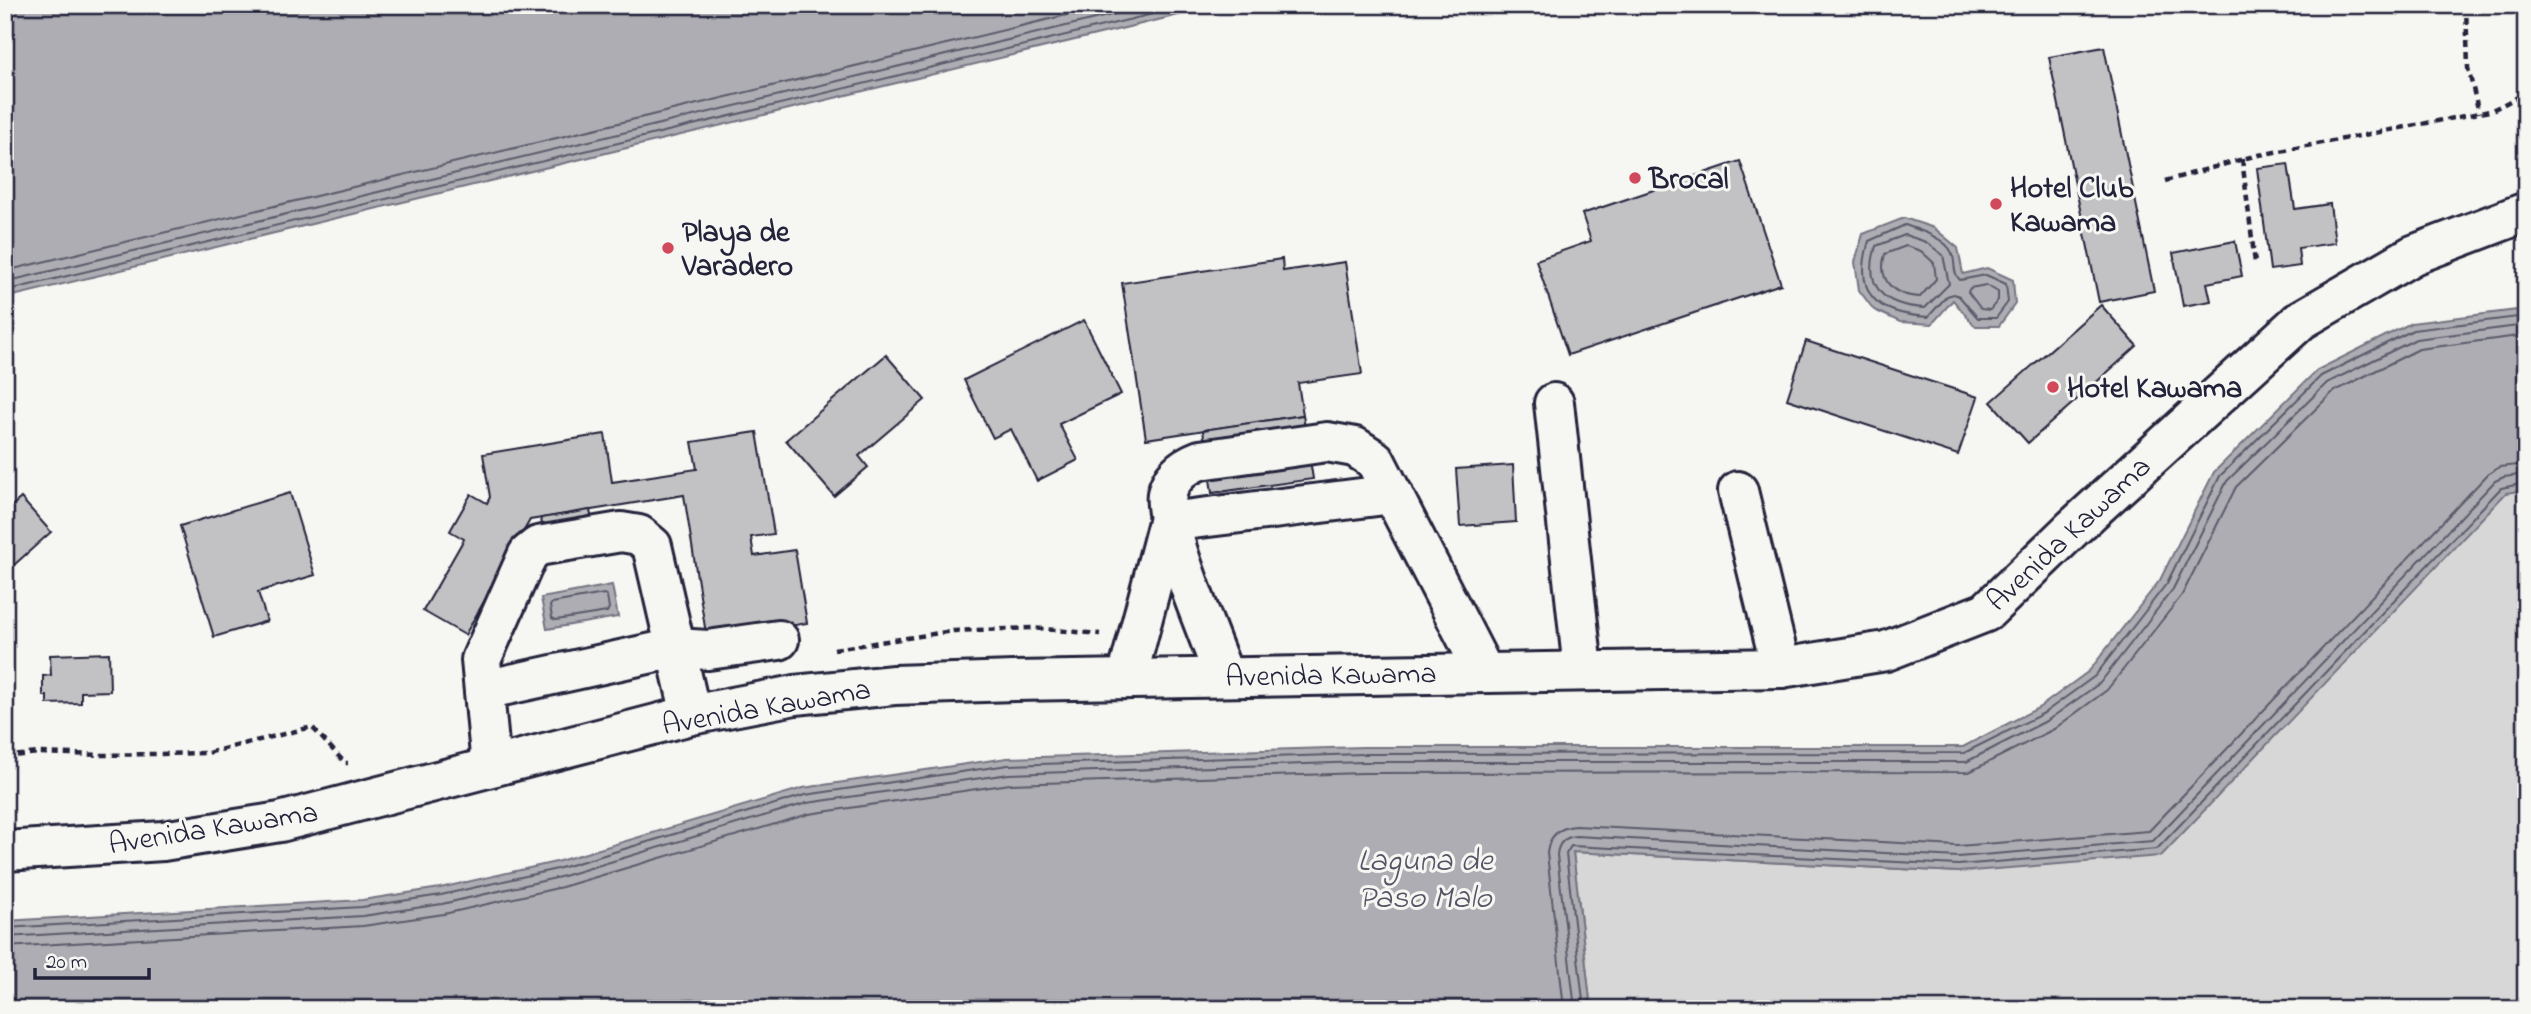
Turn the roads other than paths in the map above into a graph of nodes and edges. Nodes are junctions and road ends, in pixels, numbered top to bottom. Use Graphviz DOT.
graph roads {
  1 [pos="2526,212"];
  2 [pos="1554,403"];
  3 [pos="1738,491"];
  4 [pos="1393,494"];
  5 [pos="1168,522"];
  6 [pos="779,639"];
  7 [pos="676,648"];
  8 [pos="1781,668"];
  9 [pos="1583,670"];
  10 [pos="1484,672"];
  11 [pos="1224,676"];
  12 [pos="1127,678"];
  13 [pos="484,690"];
  14 [pos="691,715"];
  15 [pos="491,766"];
  16 [pos="5,851"];
  1 -- 8 [label="main road, Avenida Kawama"];
  2 -- 9 [label="main road"];
  3 -- 8 [label="main road"];
  4 -- 5 [label="main road"];
  4 -- 5 [label="main road"];
  4 -- 10 [label="main road"];
  5 -- 11 [label="main road"];
  5 -- 12 [label="main road"];
  6 -- 7 [label="main road"];
  7 -- 13 [label="main road"];
  7 -- 13 [label="main road"];
  7 -- 14 [label="main road"];
  8 -- 9 [label="main road, Avenida Kawama"];
  9 -- 10 [label="main road, Avenida Kawama"];
  10 -- 11 [label="main road, Avenida Kawama"];
  11 -- 12 [label="main road, Avenida Kawama"];
  12 -- 14 [label="main road, Avenida Kawama"];
  13 -- 15 [label="main road"];
  14 -- 15 [label="main road, Avenida Kawama"];
  15 -- 16 [label="main road, Avenida Kawama"];
}
